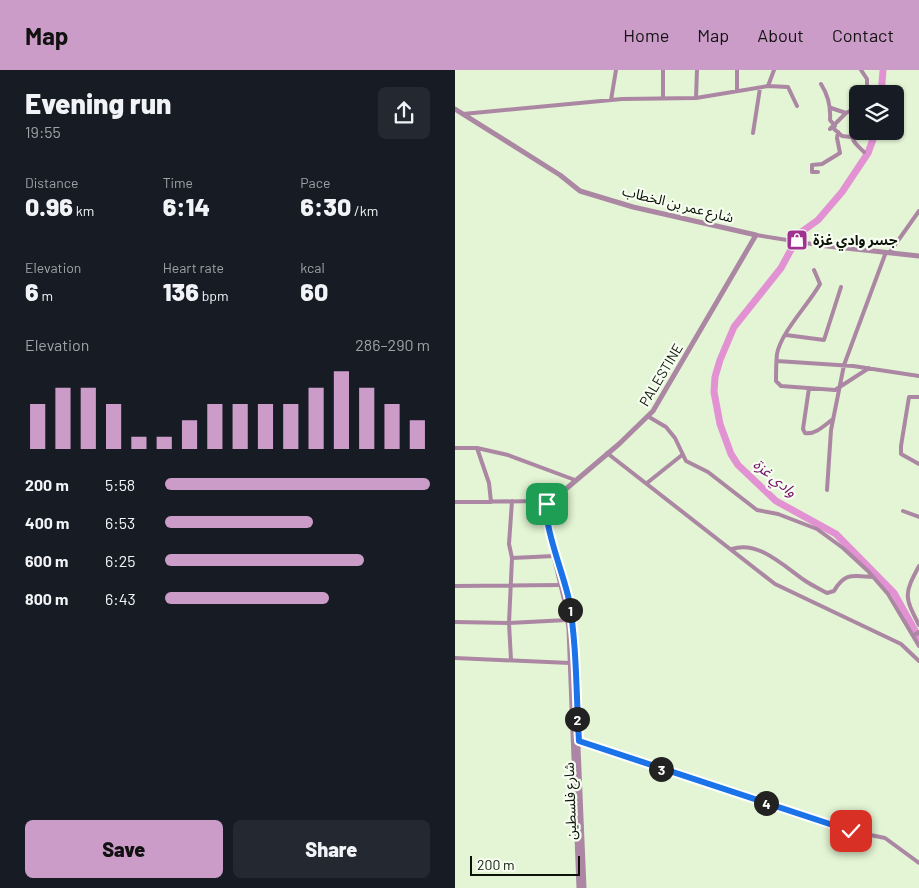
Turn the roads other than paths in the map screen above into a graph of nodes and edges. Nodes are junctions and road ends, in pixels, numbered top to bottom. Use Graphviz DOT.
graph roads {
  1 [pos="616,70"];
  2 [pos="663,70"];
  3 [pos="697,70"];
  4 [pos="737,70"];
  5 [pos="774,70"];
  6 [pos="861,70"];
  7 [pos="821,84"];
  8 [pos="867,85"];
  9 [pos="768,86"];
  10 [pos="760,88"];
  11 [pos="737,91"];
  12 [pos="663,98"];
  13 [pos="696,98"];
  14 [pos="611,100"];
  15 [pos="797,106"];
  16 [pos="831,108"];
  17 [pos="455,109"];
  18 [pos="849,112"];
  19 [pos="846,113"];
  20 [pos="463,114"];
  21 [pos="833,128"];
  22 [pos="839,132"];
  23 [pos="753,133"];
  24 [pos="849,137"];
  25 [pos="852,140"];
  26 [pos="864,152"];
  27 [pos="818,172"];
  28 [pos="919,211"];
  29 [pos="756,235"];
  30 [pos="818,245"];
  31 [pos="888,252"];
  32 [pos="919,256"];
  33 [pos="815,270"];
  34 [pos="841,287"];
  35 [pos="786,335"];
  36 [pos="777,360"];
  37 [pos="845,365"];
  38 [pos="869,368"];
  39 [pos="919,376"];
  40 [pos="840,387"];
  41 [pos="809,388"];
  42 [pos="919,397"];
  43 [pos="649,417"];
  44 [pos="833,419"];
  45 [pos="455,448"];
  46 [pos="477,448"];
  47 [pos="607,453"];
  48 [pos="682,455"];
  49 [pos="919,464"];
  50 [pos="575,480"];
  51 [pos="647,483"];
  52 [pos="827,490"];
  53 [pos="455,502"];
  54 [pos="491,502"];
  55 [pos="512,502"];
  56 [pos="543,505"];
  57 [pos="903,511"];
  58 [pos="919,517"];
  59 [pos="731,549"];
  60 [pos="554,556"];
  61 [pos="512,558"];
  62 [pos="919,566"];
  63 [pos="873,577"];
  64 [pos="562,585"];
  65 [pos="455,586"];
  66 [pos="512,586"];
  67 [pos="567,620"];
  68 [pos="455,622"];
  69 [pos="509,623"];
  70 [pos="919,625"];
  71 [pos="916,634"];
  72 [pos="919,646"];
  73 [pos="455,658"];
  74 [pos="511,660"];
  75 [pos="919,661"];
  76 [pos="570,663"];
  77 [pos="579,741"];
  78 [pos="919,863"];
  79 [pos="579,888"];
  80 [pos="584,888"];
  1 -- 14 [label="street"];
  2 -- 12 [label="street"];
  3 -- 13 [label="street"];
  4 -- 11 [label="street"];
  5 -- 9 [label="street"];
  6 -- 8 [label="street"];
  7 -- 16 [label="street"];
  9 -- 10 [label="street"];
  9 -- 15 [label="street"];
  10 -- 11 [label="street"];
  10 -- 23 [label="street"];
  11 -- 13 [label="street"];
  12 -- 13 [label="street"];
  12 -- 14 [label="street"];
  14 -- 20 [label="street"];
  16 -- 19 [label="street"];
  16 -- 21 [label="street"];
  17 -- 20 [label="street, شارع عمر بن الخطاب"];
  18 -- 19 [label="street"];
  19 -- 21 [label="street"];
  20 -- 29 [label="street, شارع عمر بن الخطاب"];
  21 -- 22 [label="street"];
  22 -- 24 [label="street"];
  22 -- 27 [label="street"];
  25 -- 26 [label="street"];
  28 -- 31 [label="street"];
  29 -- 30 [label="street, شارع عمر بن الخطاب"];
  29 -- 43 [label="street, PALESTINE"];
  30 -- 31 [label="street, شارع عمر بن الخطاب"];
  31 -- 32 [label="street, شارع عمر بن الخطاب"];
  31 -- 37 [label="street"];
  33 -- 35 [label="street"];
  34 -- 35 [label="street"];
  35 -- 36 [label="street"];
  36 -- 37 [label="street"];
  36 -- 41 [label="street"];
  37 -- 38 [label="street"];
  37 -- 40 [label="street"];
  38 -- 39 [label="street"];
  38 -- 40 [label="street"];
  40 -- 41 [label="street"];
  40 -- 44 [label="street"];
  41 -- 44 [label="street"];
  42 -- 49 [label="street"];
  43 -- 47 [label="street, PALESTINE"];
  43 -- 63 [label="street"];
  44 -- 52 [label="street"];
  45 -- 46 [label="street"];
  46 -- 50 [label="street"];
  46 -- 54 [label="street"];
  47 -- 50 [label="street, PALESTINE"];
  47 -- 51 [label="street"];
  48 -- 51 [label="street"];
  50 -- 56 [label="street, PALESTINE"];
  51 -- 59 [label="street"];
  53 -- 54 [label="street"];
  54 -- 55 [label="street"];
  55 -- 56 [label="street"];
  55 -- 61 [label="street"];
  56 -- 60 [label="street"];
  56 -- 77 [label="street, شارع فلسطين"];
  57 -- 58 [label="street"];
  59 -- 63 [label="street"];
  59 -- 75 [label="street"];
  60 -- 61 [label="street"];
  60 -- 64 [label="street"];
  61 -- 66 [label="street"];
  62 -- 70 [label="street"];
  63 -- 71 [label="street"];
  64 -- 66 [label="street"];
  64 -- 67 [label="street"];
  65 -- 66 [label="street"];
  66 -- 69 [label="street"];
  67 -- 69 [label="street"];
  67 -- 76 [label="street"];
  68 -- 69 [label="street"];
  69 -- 74 [label="street"];
  71 -- 72 [label="street"];
  73 -- 74 [label="street"];
  74 -- 76 [label="street"];
  76 -- 79 [label="street, شارع فلسطين"];
  77 -- 78 [label="street"];
  77 -- 80 [label="street, شارع فلسطين"];
}
